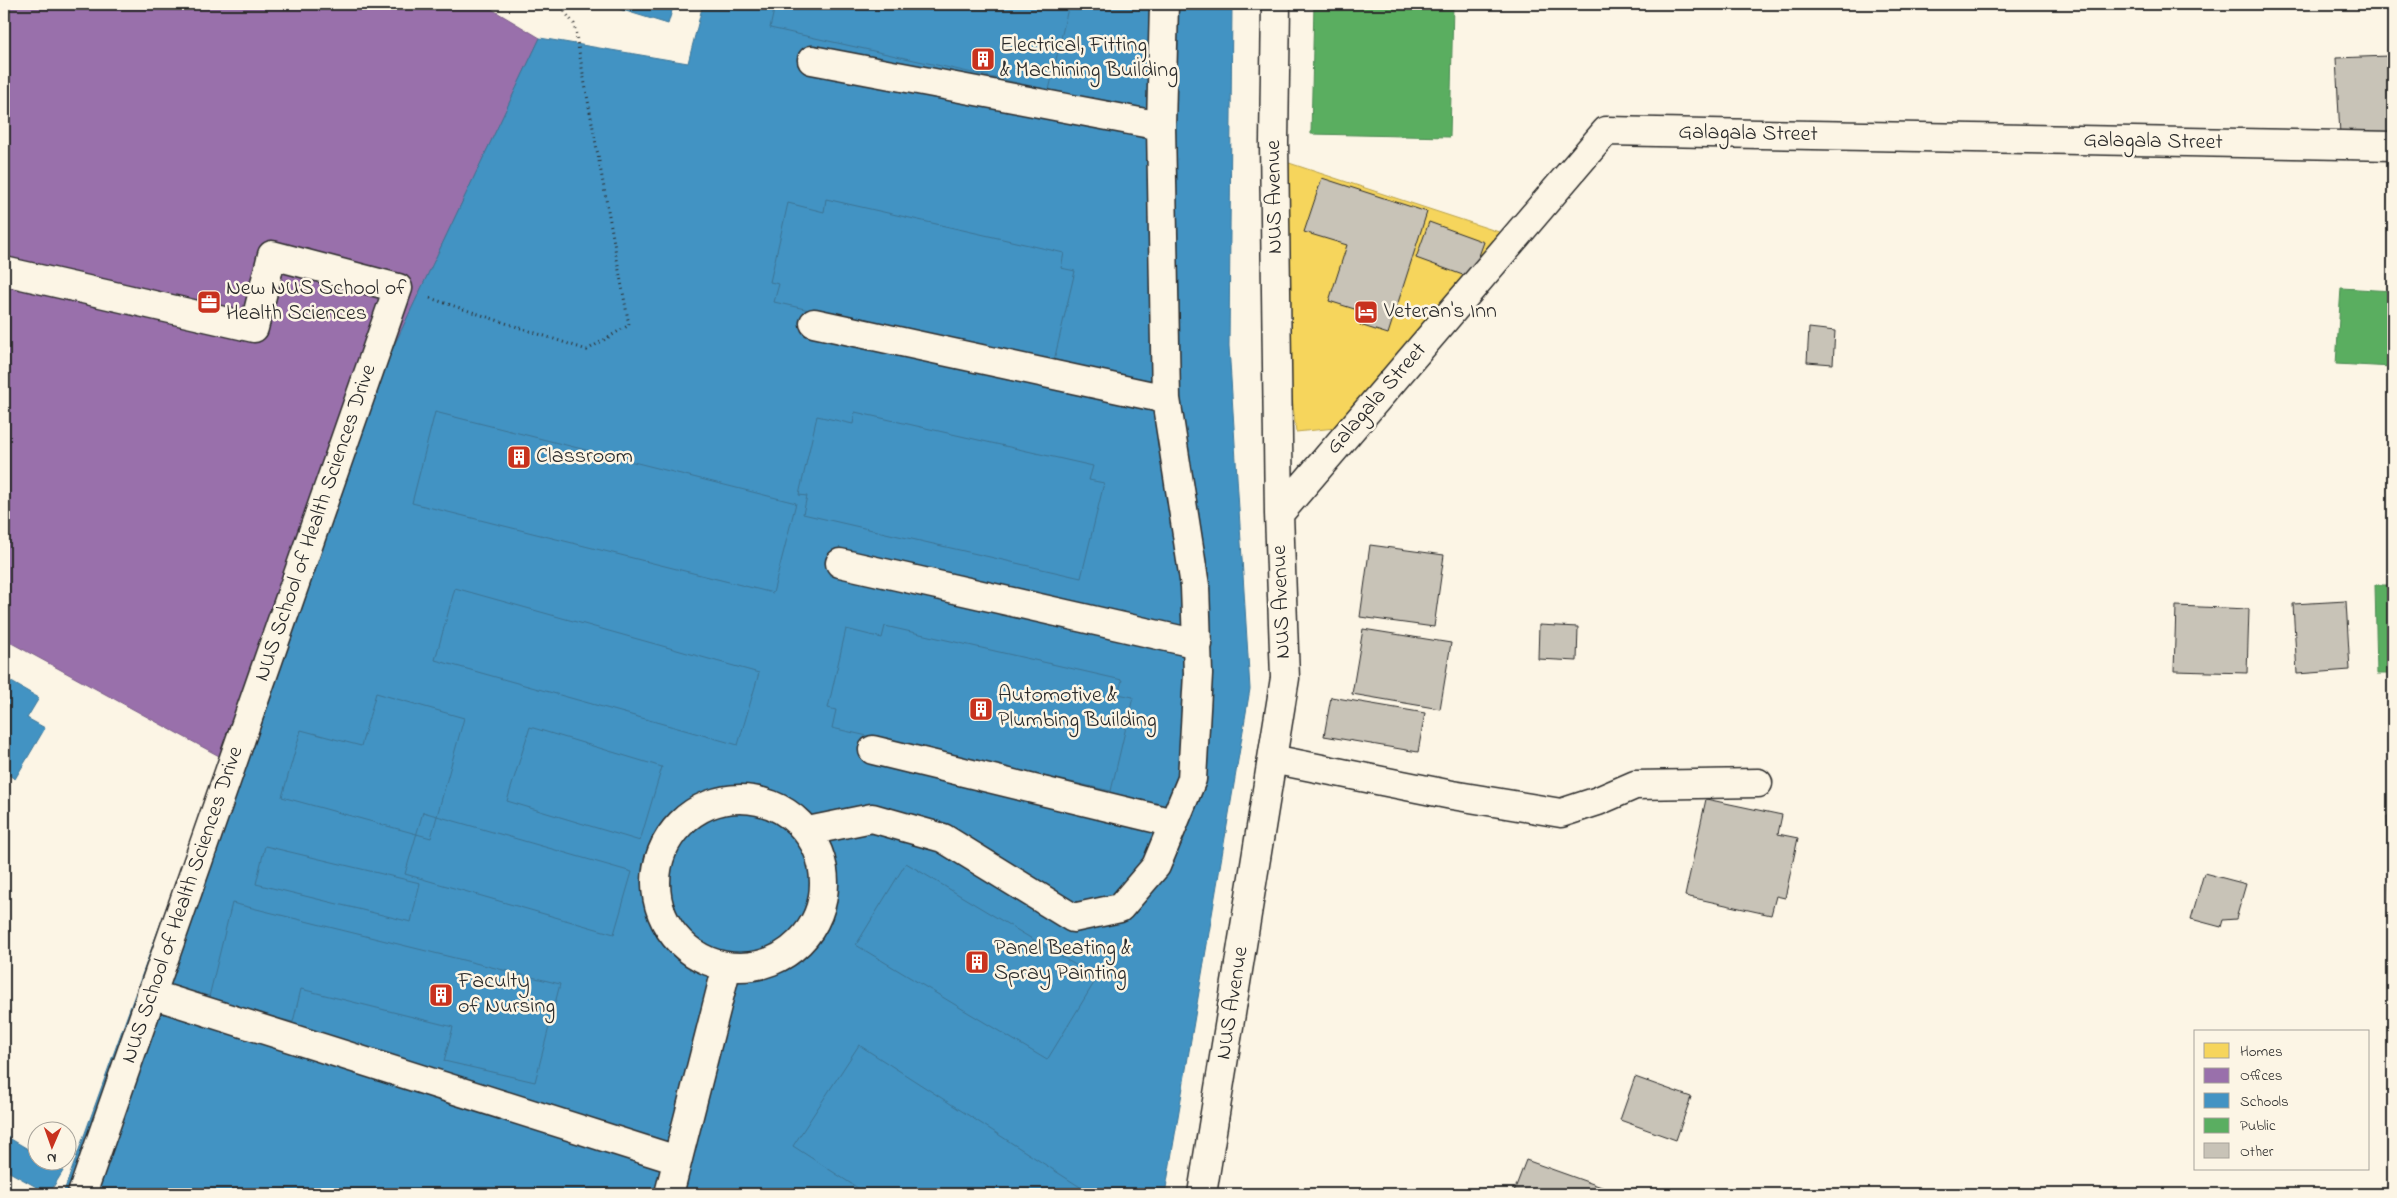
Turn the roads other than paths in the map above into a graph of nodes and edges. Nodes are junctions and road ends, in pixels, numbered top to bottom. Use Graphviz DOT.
graph roads {
  1 [pos="1164,4"];
  2 [pos="1276,4"];
  3 [pos="812,60"];
  4 [pos="1161,126"];
  5 [pos="2393,146"];
  6 [pos="4,271"];
  7 [pos="814,323"];
  8 [pos="1166,399"];
  9 [pos="1279,514"];
  10 [pos="840,563"];
  11 [pos="1198,644"];
  12 [pos="873,750"];
  13 [pos="1272,759"];
  14 [pos="1758,783"];
  15 [pos="1174,823"];
  16 [pos="808,831"];
  17 [pos="726,970"];
  18 [pos="151,994"];
  19 [pos="677,1160"];
  20 [pos="675,1192"];
  21 [pos="82,1194"];
  22 [pos="1202,1194"];
  1 -- 4 [label="street"];
  2 -- 9 [label="street, NUS Avenue"];
  3 -- 4 [label="street"];
  4 -- 8 [label="street"];
  5 -- 9 [label="street, Galagala Street"];
  6 -- 18 [label="street, NUS School of Health Sciences Drive"];
  7 -- 8 [label="street"];
  8 -- 11 [label="street"];
  9 -- 13 [label="street, NUS Avenue"];
  10 -- 11 [label="street"];
  11 -- 15 [label="street"];
  12 -- 15 [label="street"];
  13 -- 14 [label="street"];
  13 -- 22 [label="street, NUS Avenue"];
  15 -- 16 [label="street"];
  16 -- 17 [label="street"];
  16 -- 17 [label="street"];
  17 -- 19 [label="street"];
  18 -- 19 [label="street"];
  18 -- 21 [label="street, NUS School of Health Sciences Drive"];
  19 -- 20 [label="street"];
}
